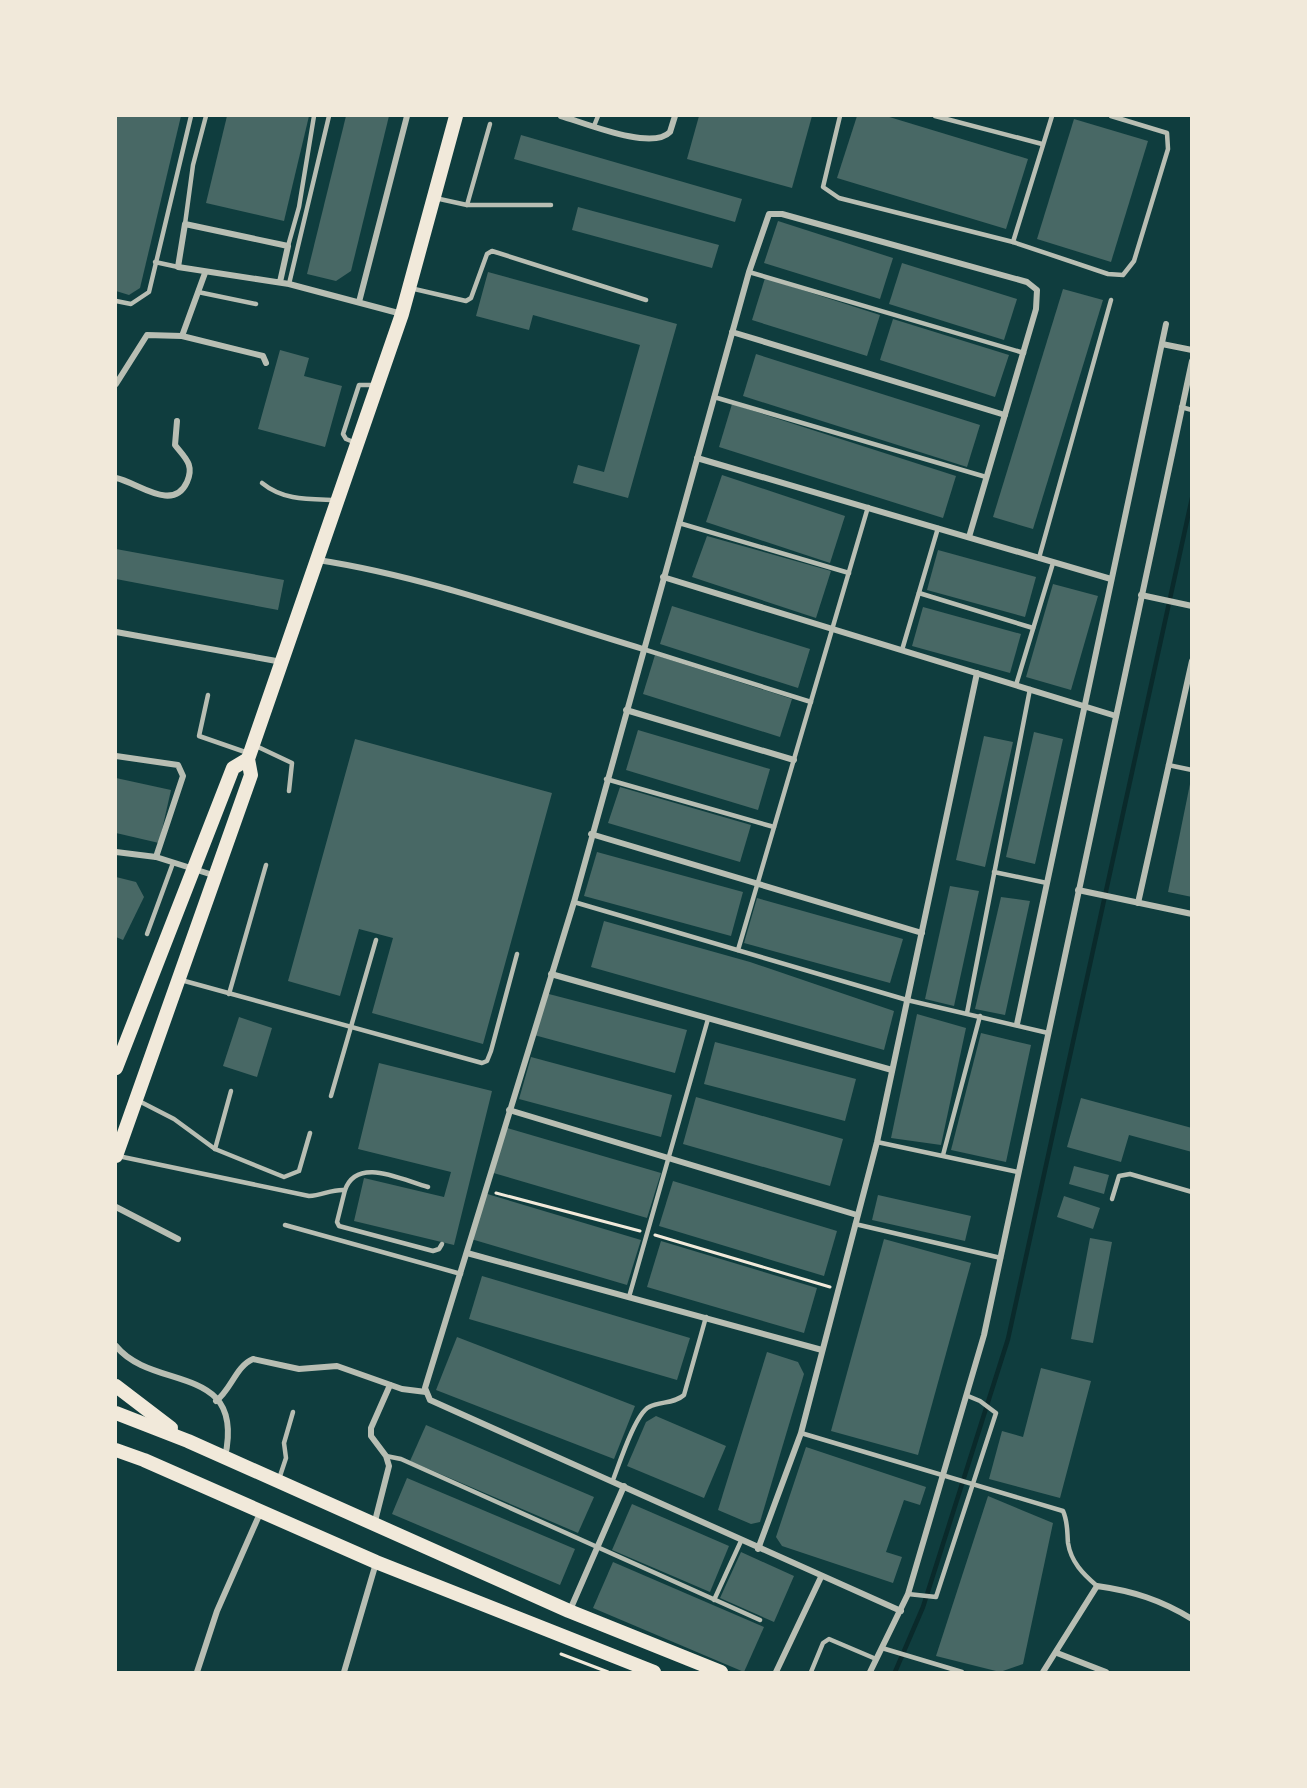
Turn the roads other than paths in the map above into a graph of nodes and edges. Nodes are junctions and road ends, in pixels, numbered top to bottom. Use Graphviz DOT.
graph roads {
  1 [pos="191,116"];
  2 [pos="206,116"];
  3 [pos="314,116"];
  4 [pos="329,116"];
  5 [pos="407,116"];
  6 [pos="456,116"];
  7 [pos="561,116"];
  8 [pos="597,116"];
  9 [pos="675,116"];
  10 [pos="840,116"];
  11 [pos="935,116"];
  12 [pos="1052,116"];
  13 [pos="1111,116"];
  14 [pos="490,123"];
  15 [pos="594,126"];
  16 [pos="1042,144"];
  17 [pos="435,198"];
  18 [pos="467,205"];
  19 [pos="551,205"];
  20 [pos="185,224"];
  21 [pos="1013,242"];
  22 [pos="288,246"];
  23 [pos="155,262"];
  24 [pos="178,267"];
  25 [pos="749,272"];
  26 [pos="205,273"];
  27 [pos="280,282"];
  28 [pos="289,284"];
  29 [pos="410,288"];
  30 [pos="198,292"];
  31 [pos="646,300"];
  32 [pos="1111,300"];
  33 [pos="116,301"];
  34 [pos="359,302"];
  35 [pos="256,304"];
  36 [pos="402,314"];
  37 [pos="1166,324"];
  38 [pos="732,332"];
  39 [pos="182,336"];
  40 [pos="1162,344"];
  41 [pos="1191,350"];
  42 [pos="1024,353"];
  43 [pos="1191,361"];
  44 [pos="266,363"];
  45 [pos="116,384"];
  46 [pos="714,397"];
  47 [pos="1181,407"];
  48 [pos="1191,410"];
  49 [pos="1005,415"];
  50 [pos="177,421"];
  51 [pos="696,458"];
  52 [pos="986,477"];
  53 [pos="116,478"];
  54 [pos="262,483"];
  55 [pos="339,500"];
  56 [pos="868,507"];
  57 [pos="678,522"];
  58 [pos="938,528"];
  59 [pos="969,537"];
  60 [pos="1040,558"];
  61 [pos="318,560"];
  62 [pos="1053,563"];
  63 [pos="849,573"];
  64 [pos="663,577"];
  65 [pos="1112,579"];
  66 [pos="920,593"];
  67 [pos="1142,595"];
  68 [pos="1191,606"];
  69 [pos="1033,628"];
  70 [pos="832,629"];
  71 [pos="116,632"];
  72 [pos="643,649"];
  73 [pos="903,650"];
  74 [pos="1191,661"];
  75 [pos="282,662"];
  76 [pos="977,673"];
  77 [pos="1016,685"];
  78 [pos="1030,689"];
  79 [pos="208,695"];
  80 [pos="811,702"];
  81 [pos="1084,706"];
  82 [pos="626,710"];
  83 [pos="1116,716"];
  84 [pos="250,752"];
  85 [pos="116,756"];
  86 [pos="794,760"];
  87 [pos="1168,765"];
  88 [pos="1191,770"];
  89 [pos="606,779"];
  90 [pos="289,791"];
  91 [pos="774,827"];
  92 [pos="591,834"];
  93 [pos="116,852"];
  94 [pos="156,857"];
  95 [pos="173,863"];
  96 [pos="266,865"];
  97 [pos="195,870"];
  98 [pos="994,872"];
  99 [pos="216,876"];
  100 [pos="1047,883"];
  101 [pos="757,884"];
  102 [pos="1078,890"];
  103 [pos="574,902"];
  104 [pos="1138,903"];
  105 [pos="1191,914"];
  106 [pos="922,933"];
  107 [pos="147,934"];
  108 [pos="376,940"];
  109 [pos="738,950"];
  110 [pos="518,954"];
  111 [pos="551,974"];
  112 [pos="179,980"];
  113 [pos="230,993"];
  114 [pos="908,1000"];
  115 [pos="967,1013"];
  116 [pos="980,1016"];
  117 [pos="708,1018"];
  118 [pos="1017,1024"];
  119 [pos="352,1028"];
  120 [pos="1048,1033"];
  121 [pos="120,1048"];
  122 [pos="116,1068"];
  123 [pos="892,1071"];
  124 [pos="231,1091"];
  125 [pos="331,1096"];
  126 [pos="137,1099"];
  127 [pos="509,1110"];
  128 [pos="310,1133"];
  129 [pos="877,1142"];
  130 [pos="215,1149"];
  131 [pos="943,1155"];
  132 [pos="116,1156"];
  133 [pos="670,1159"];
  134 [pos="1018,1172"];
  135 [pos="428,1187"];
  136 [pos="345,1190"];
  137 [pos="1191,1191"];
  138 [pos="1112,1199"];
  139 [pos="116,1207"];
  140 [pos="857,1215"];
  141 [pos="855,1224"];
  142 [pos="285,1225"];
  143 [pos="178,1239"];
  144 [pos="442,1244"];
  145 [pos="467,1253"];
  146 [pos="1001,1258"];
  147 [pos="460,1274"];
  148 [pos="629,1297"];
  149 [pos="706,1317"];
  150 [pos="116,1346"];
  151 [pos="822,1350"];
  152 [pos="390,1385"];
  153 [pos="116,1386"];
  154 [pos="427,1394"];
  155 [pos="968,1396"];
  156 [pos="216,1401"];
  157 [pos="293,1412"];
  158 [pos="116,1413"];
  159 [pos="801,1433"];
  160 [pos="188,1441"];
  161 [pos="116,1452"];
  162 [pos="386,1456"];
  163 [pos="225,1457"];
  164 [pos="944,1474"];
  165 [pos="613,1480"];
  166 [pos="278,1481"];
  167 [pos="972,1482"];
  168 [pos="624,1486"];
  169 [pos="261,1510"];
  170 [pos="374,1525"];
  171 [pos="741,1541"];
  172 [pos="597,1546"];
  173 [pos="758,1549"];
  174 [pos="376,1562"];
  175 [pos="821,1577"];
  176 [pos="1097,1586"];
  177 [pos="908,1593"];
  178 [pos="714,1600"];
  179 [pos="570,1611"];
  180 [pos="901,1611"];
  181 [pos="1191,1619"];
  182 [pos="760,1620"];
  183 [pos="882,1648"];
  184 [pos="1057,1653"];
  185 [pos="876,1659"];
  186 [pos="197,1672"];
  187 [pos="344,1672"];
  188 [pos="654,1672"];
  189 [pos="721,1672"];
  190 [pos="776,1672"];
  191 [pos="811,1672"];
  192 [pos="870,1672"];
  193 [pos="962,1672"];
  194 [pos="1043,1672"];
  195 [pos="1106,1672"];
  1 -- 23 [label="lane"];
  2 -- 20 [label="lane"];
  3 -- 22 [label="lane"];
  4 -- 28 [label="lane"];
  5 -- 34 [label="street"];
  6 -- 17 [label="main road"];
  7 -- 15 [label="street"];
  8 -- 15 [label="lane"];
  9 -- 15 [label="street"];
  10 -- 21 [label="lane"];
  11 -- 16 [label="lane"];
  12 -- 16 [label="lane"];
  13 -- 21 [label="lane"];
  14 -- 18 [label="lane"];
  16 -- 21 [label="lane"];
  17 -- 18 [label="lane"];
  17 -- 29 [label="main road"];
  18 -- 19 [label="lane"];
  20 -- 22 [label="street"];
  20 -- 24 [label="street"];
  22 -- 27 [label="street"];
  23 -- 24 [label="lane"];
  23 -- 33 [label="lane"];
  24 -- 26 [label="street"];
  25 -- 38 [label="street"];
  25 -- 42 [label="lane"];
  25 -- 42 [label="street"];
  26 -- 27 [label="street"];
  26 -- 30 [label="street"];
  27 -- 28 [label="street"];
  28 -- 34 [label="street"];
  29 -- 31 [label="lane"];
  29 -- 36 [label="main road"];
  30 -- 35 [label="lane"];
  30 -- 39 [label="street"];
  32 -- 60 [label="lane"];
  34 -- 36 [label="street"];
  36 -- 55 [label="main road"];
  37 -- 40 [label="street"];
  38 -- 46 [label="street"];
  38 -- 49 [label="street"];
  39 -- 44 [label="street"];
  39 -- 45 [label="street"];
  40 -- 41 [label="street"];
  40 -- 65 [label="street"];
  42 -- 49 [label="street"];
  43 -- 47 [label="street"];
  46 -- 51 [label="street"];
  46 -- 52 [label="lane"];
  47 -- 48 [label="lane"];
  47 -- 67 [label="street"];
  49 -- 52 [label="street"];
  50 -- 53 [label="street"];
  51 -- 56 [label="street"];
  51 -- 57 [label="street"];
  52 -- 59 [label="street"];
  54 -- 55 [label="lane"];
  55 -- 61 [label="main road"];
  56 -- 58 [label="street"];
  56 -- 63 [label="lane"];
  57 -- 63 [label="lane"];
  57 -- 64 [label="street"];
  58 -- 59 [label="street"];
  58 -- 66 [label="lane"];
  59 -- 60 [label="street"];
  60 -- 62 [label="street"];
  61 -- 72 [label="street"];
  61 -- 75 [label="main road"];
  62 -- 65 [label="street"];
  62 -- 69 [label="lane"];
  63 -- 70 [label="lane"];
  64 -- 70 [label="street"];
  64 -- 72 [label="street"];
  65 -- 81 [label="street"];
  66 -- 69 [label="lane"];
  66 -- 73 [label="lane"];
  67 -- 68 [label="street"];
  67 -- 83 [label="street"];
  69 -- 77 [label="lane"];
  70 -- 73 [label="street"];
  70 -- 80 [label="lane"];
  71 -- 75 [label="street"];
  72 -- 80 [label="lane"];
  72 -- 82 [label="street"];
  73 -- 76 [label="street"];
  74 -- 87 [label="street"];
  75 -- 84 [label="main road"];
  76 -- 77 [label="street"];
  76 -- 106 [label="street"];
  77 -- 78 [label="street"];
  78 -- 81 [label="street"];
  78 -- 98 [label="lane"];
  79 -- 84 [label="lane"];
  80 -- 86 [label="lane"];
  81 -- 83 [label="street"];
  81 -- 100 [label="street"];
  82 -- 86 [label="street"];
  82 -- 89 [label="street"];
  83 -- 102 [label="street"];
  84 -- 90 [label="lane"];
  84 -- 97 [label="main road"];
  84 -- 99 [label="main road"];
  85 -- 94 [label="street"];
  86 -- 91 [label="lane"];
  87 -- 88 [label="lane"];
  87 -- 104 [label="street"];
  89 -- 91 [label="lane"];
  89 -- 92 [label="street"];
  91 -- 101 [label="lane"];
  92 -- 101 [label="street"];
  92 -- 103 [label="street"];
  93 -- 94 [label="street"];
  94 -- 95 [label="street"];
  95 -- 97 [label="street"];
  95 -- 107 [label="lane"];
  96 -- 113 [label="lane"];
  97 -- 99 [label="street"];
  97 -- 121 [label="main road"];
  98 -- 100 [label="lane"];
  98 -- 115 [label="lane"];
  99 -- 112 [label="main road"];
  100 -- 118 [label="street"];
  101 -- 106 [label="street"];
  101 -- 109 [label="lane"];
  102 -- 104 [label="street"];
  102 -- 120 [label="street"];
  103 -- 109 [label="lane"];
  103 -- 111 [label="street"];
  104 -- 105 [label="street"];
  106 -- 114 [label="street"];
  108 -- 119 [label="lane"];
  109 -- 114 [label="lane"];
  110 -- 119 [label="lane"];
  111 -- 117 [label="street"];
  111 -- 127 [label="street"];
  112 -- 113 [label="lane"];
  112 -- 126 [label="main road"];
  113 -- 119 [label="lane"];
  114 -- 115 [label="lane"];
  114 -- 123 [label="street"];
  115 -- 116 [label="lane"];
  116 -- 118 [label="lane"];
  116 -- 131 [label="lane"];
  117 -- 123 [label="street"];
  117 -- 133 [label="lane"];
  118 -- 120 [label="lane"];
  119 -- 125 [label="lane"];
  120 -- 134 [label="street"];
  121 -- 122 [label="main road"];
  123 -- 129 [label="street"];
  124 -- 130 [label="lane"];
  126 -- 130 [label="lane"];
  126 -- 132 [label="main road"];
  127 -- 133 [label="street"];
  127 -- 145 [label="street"];
  128 -- 130 [label="lane"];
  129 -- 131 [label="lane"];
  129 -- 140 [label="street"];
  131 -- 134 [label="lane"];
  132 -- 136 [label="lane"];
  133 -- 140 [label="street"];
  133 -- 148 [label="lane"];
  134 -- 146 [label="street"];
  135 -- 136 [label="lane"];
  136 -- 144 [label="lane"];
  137 -- 138 [label="lane"];
  139 -- 143 [label="street"];
  140 -- 141 [label="street"];
  141 -- 146 [label="lane"];
  141 -- 151 [label="street"];
  142 -- 147 [label="lane"];
  145 -- 147 [label="street"];
  145 -- 148 [label="street"];
  146 -- 155 [label="street"];
  147 -- 154 [label="street"];
  148 -- 149 [label="street"];
  149 -- 151 [label="street"];
  149 -- 165 [label="lane"];
  150 -- 156 [label="street"];
  151 -- 159 [label="street"];
  152 -- 154 [label="street"];
  152 -- 156 [label="street"];
  152 -- 162 [label="street"];
  153 -- 160 [label="main road"];
  154 -- 165 [label="street"];
  155 -- 164 [label="street"];
  155 -- 167 [label="lane"];
  156 -- 163 [label="street"];
  157 -- 166 [label="lane"];
  158 -- 160 [label="main road"];
  159 -- 164 [label="lane"];
  159 -- 173 [label="street"];
  160 -- 163 [label="main road"];
  161 -- 169 [label="main road"];
  162 -- 170 [label="street"];
  162 -- 172 [label="lane"];
  163 -- 166 [label="main road"];
  164 -- 167 [label="lane"];
  164 -- 177 [label="street"];
  165 -- 168 [label="street"];
  166 -- 170 [label="main road"];
  167 -- 176 [label="lane"];
  167 -- 177 [label="lane"];
  168 -- 171 [label="street"];
  168 -- 172 [label="street"];
  169 -- 174 [label="main road"];
  169 -- 186 [label="street"];
  170 -- 179 [label="main road"];
  171 -- 173 [label="street"];
  171 -- 178 [label="lane"];
  172 -- 178 [label="lane"];
  172 -- 179 [label="street"];
  173 -- 175 [label="street"];
  174 -- 187 [label="street"];
  174 -- 188 [label="main road"];
  175 -- 180 [label="street"];
  175 -- 190 [label="street"];
  176 -- 181 [label="street"];
  176 -- 184 [label="street"];
  177 -- 180 [label="street"];
  178 -- 182 [label="lane"];
  179 -- 189 [label="main road"];
  180 -- 183 [label="street"];
  183 -- 185 [label="street"];
  183 -- 193 [label="lane"];
  184 -- 194 [label="street"];
  184 -- 195 [label="street"];
  185 -- 191 [label="lane"];
  185 -- 192 [label="street"];
}
